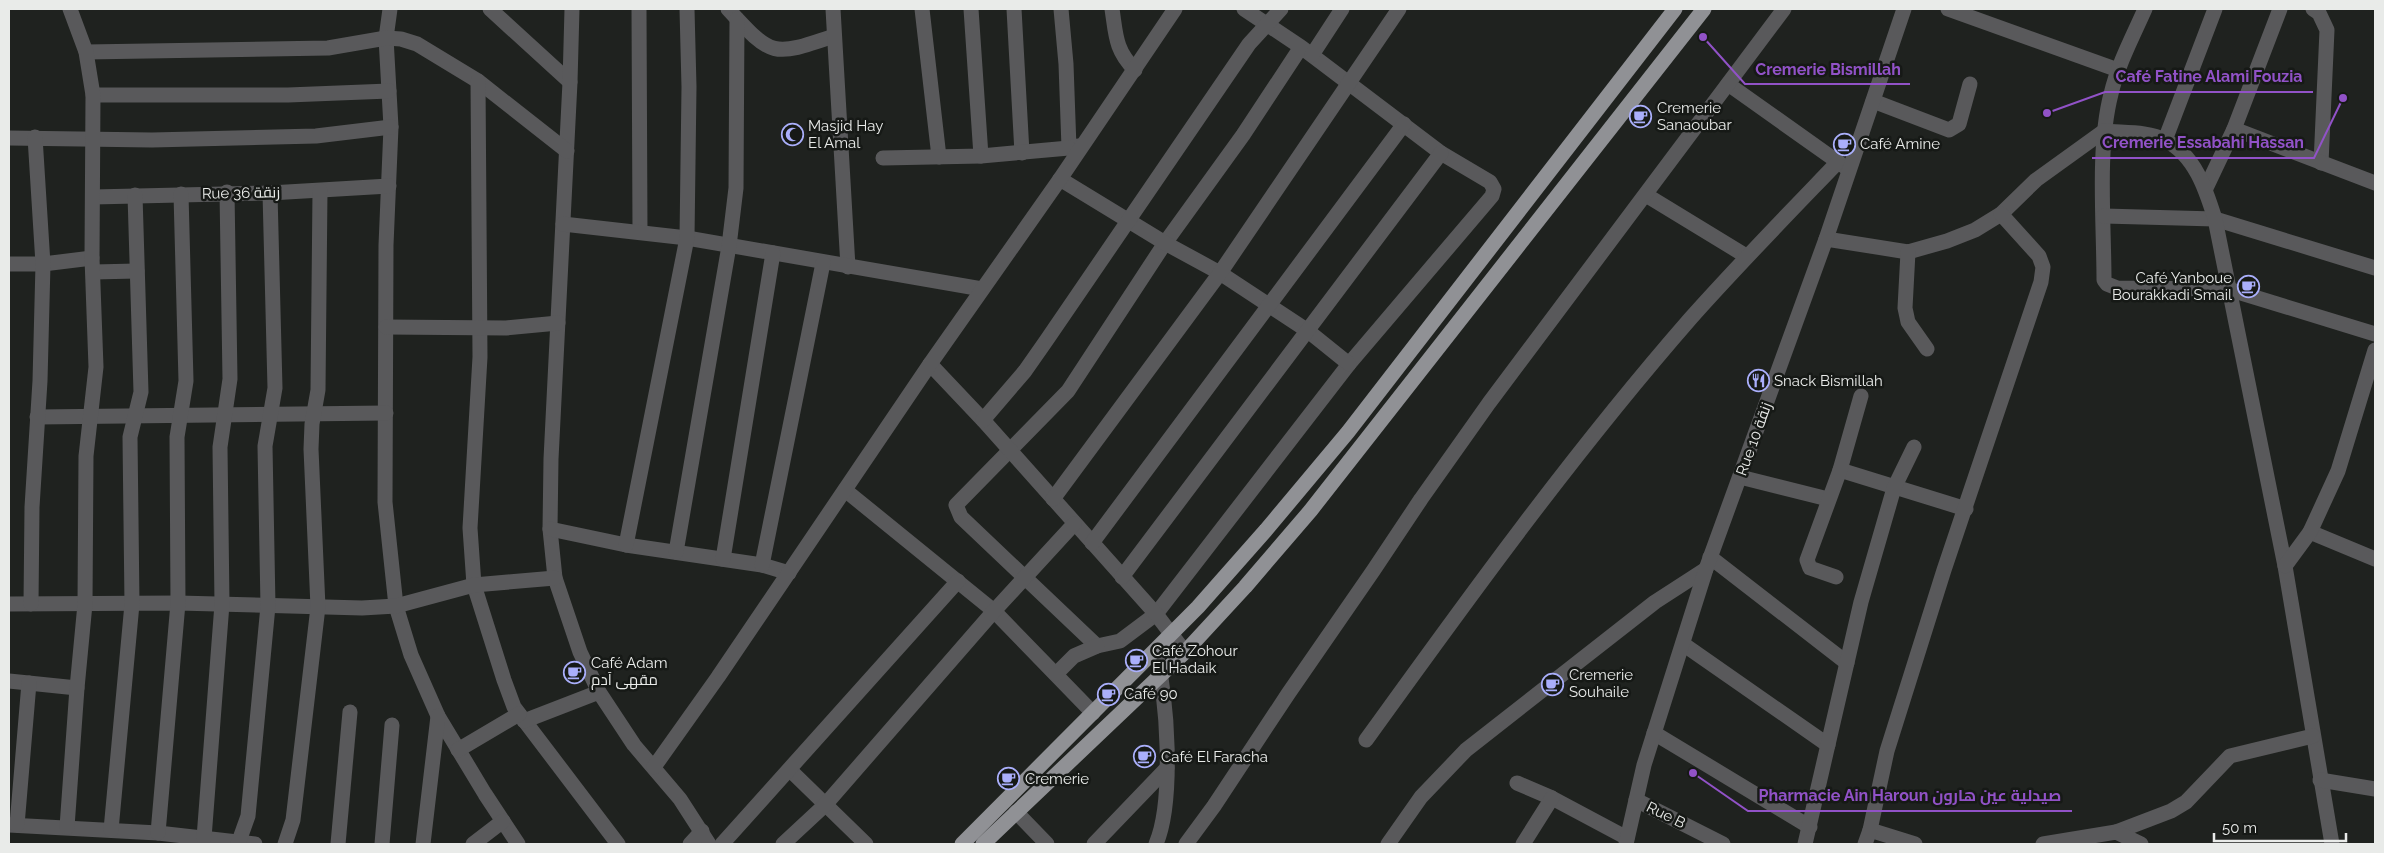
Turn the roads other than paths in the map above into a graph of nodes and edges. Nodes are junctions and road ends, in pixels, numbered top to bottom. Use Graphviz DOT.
graph roads {
  1 [pos="390,9"];
  2 [pos="490,9"];
  3 [pos="640,9"];
  4 [pos="687,9"];
  5 [pos="833,9"];
  6 [pos="922,9"];
  7 [pos="971,9"];
  8 [pos="1014,9"];
  9 [pos="1061,9"];
  10 [pos="1112,9"];
  11 [pos="1162,9"];
  12 [pos="1175,9"];
  13 [pos="1244,9"];
  14 [pos="1281,9"];
  15 [pos="1342,9"];
  16 [pos="1399,9"];
  17 [pos="1675,9"];
  18 [pos="1704,9"];
  19 [pos="1784,9"];
  20 [pos="1904,9"];
  21 [pos="1948,9"];
  22 [pos="2145,9"];
  23 [pos="2215,9"];
  24 [pos="2280,9"];
  25 [pos="2313,9"];
  26 [pos="72,10"];
  27 [pos="568,12"];
  28 [pos="732,14"];
  29 [pos="1267,23"];
  30 [pos="1164,25"];
  31 [pos="834,36"];
  32 [pos="386,38"];
  33 [pos="1306,51"];
  34 [pos="86,52"];
  35 [pos="1135,70"];
  36 [pos="2118,70"];
  37 [pos="478,81"];
  38 [pos="570,82"];
  39 [pos="1350,84"];
  40 [pos="1728,84"];
  41 [pos="1970,84"];
  42 [pos="389,91"];
  43 [pos="93,95"];
  44 [pos="1873,101"];
  45 [pos="1404,124"];
  46 [pos="391,127"];
  47 [pos="2234,129"];
  48 [pos="2104,131"];
  49 [pos="35,137"];
  50 [pos="9,138"];
  51 [pos="94,140"];
  52 [pos="2165,140"];
  53 [pos="1076,146"];
  54 [pos="567,151"];
  55 [pos="1022,152"];
  56 [pos="1441,152"];
  57 [pos="981,156"];
  58 [pos="939,157"];
  59 [pos="883,158"];
  60 [pos="2322,163"];
  61 [pos="1844,167"];
  62 [pos="1060,179"];
  63 [pos="2375,183"];
  64 [pos="389,186"];
  65 [pos="2206,188"];
  66 [pos="320,190"];
  67 [pos="227,192"];
  68 [pos="270,192"];
  69 [pos="181,194"];
  70 [pos="135,195"];
  71 [pos="1646,195"];
  72 [pos="93,197"];
  73 [pos="2001,214"];
  74 [pos="2104,216"];
  75 [pos="1128,219"];
  76 [pos="2215,219"];
  77 [pos="563,224"];
  78 [pos="640,232"];
  79 [pos="687,238"];
  80 [pos="1826,239"];
  81 [pos="1165,243"];
  82 [pos="729,246"];
  83 [pos="1908,252"];
  84 [pos="772,253"];
  85 [pos="1746,256"];
  86 [pos="823,263"];
  87 [pos="9,264"];
  88 [pos="43,264"];
  89 [pos="92,265"];
  90 [pos="848,267"];
  91 [pos="2375,268"];
  92 [pos="137,271"];
  93 [pos="1220,273"];
  94 [pos="982,289"];
  95 [pos="2228,289"];
  96 [pos="1270,306"];
  97 [pos="558,323"];
  98 [pos="386,326"];
  99 [pos="480,328"];
  100 [pos="1308,331"];
  101 [pos="2375,334"];
  102 [pos="1927,349"];
  103 [pos="2375,350"];
  104 [pos="930,364"];
  105 [pos="1349,364"];
  106 [pos="1861,396"];
  107 [pos="386,413"];
  108 [pos="270,414"];
  109 [pos="314,414"];
  110 [pos="134,415"];
  111 [pos="180,416"];
  112 [pos="225,416"];
  113 [pos="38,417"];
  114 [pos="90,417"];
  115 [pos="983,420"];
  116 [pos="1914,447"];
  117 [pos="1008,450"];
  118 [pos="1840,470"];
  119 [pos="1740,477"];
  120 [pos="1894,488"];
  121 [pos="845,490"];
  122 [pos="1053,499"];
  123 [pos="1828,500"];
  124 [pos="1966,509"];
  125 [pos="1074,524"];
  126 [pos="550,529"];
  127 [pos="2310,532"];
  128 [pos="1092,543"];
  129 [pos="626,545"];
  130 [pos="676,552"];
  131 [pos="723,558"];
  132 [pos="2375,559"];
  133 [pos="1708,563"];
  134 [pos="762,565"];
  135 [pos="2286,566"];
  136 [pos="789,573"];
  137 [pos="1122,577"];
  138 [pos="1836,577"];
  139 [pos="556,578"];
  140 [pos="1025,578"];
  141 [pos="958,581"];
  142 [pos="474,585"];
  143 [pos="178,603"];
  144 [pos="9,604"];
  145 [pos="31,604"];
  146 [pos="85,604"];
  147 [pos="132,604"];
  148 [pos="222,604"];
  149 [pos="268,606"];
  150 [pos="396,606"];
  151 [pos="318,607"];
  152 [pos="994,611"];
  153 [pos="1156,614"];
  154 [pos="1172,634"];
  155 [pos="1683,644"];
  156 [pos="1097,646"];
  157 [pos="1155,650"];
  158 [pos="1185,652"];
  159 [pos="1846,663"];
  160 [pos="1162,673"];
  161 [pos="1056,674"];
  162 [pos="9,681"];
  163 [pos="29,683"];
  164 [pos="77,688"];
  165 [pos="599,692"];
  166 [pos="350,712"];
  167 [pos="1093,713"];
  168 [pos="438,716"];
  169 [pos="521,718"];
  170 [pos="392,725"];
  171 [pos="1654,733"];
  172 [pos="2313,736"];
  173 [pos="1366,740"];
  174 [pos="1828,745"];
  175 [pos="458,750"];
  176 [pos="654,767"];
  177 [pos="1166,768"];
  178 [pos="790,770"];
  179 [pos="2320,780"];
  180 [pos="1517,783"];
  181 [pos="2375,789"];
  182 [pos="1552,798"];
  183 [pos="1636,800"];
  184 [pos="825,805"];
  185 [pos="1016,812"];
  186 [pos="503,821"];
  187 [pos="13,825"];
  188 [pos="68,827"];
  189 [pos="1399,827"];
  190 [pos="1810,827"];
  191 [pos="111,830"];
  192 [pos="158,832"];
  193 [pos="2116,832"];
  194 [pos="1868,837"];
  195 [pos="204,838"];
  196 [pos="706,838"];
  197 [pos="181,840"];
  198 [pos="1626,841"];
  199 [pos="239,844"];
  200 [pos="255,844"];
  201 [pos="285,844"];
  202 [pos="338,844"];
  203 [pos="382,844"];
  204 [pos="423,844"];
  205 [pos="473,844"];
  206 [pos="518,844"];
  207 [pos="618,844"];
  208 [pos="690,844"];
  209 [pos="722,844"];
  210 [pos="783,844"];
  211 [pos="865,844"];
  212 [pos="962,844"];
  213 [pos="983,844"];
  214 [pos="1047,844"];
  215 [pos="1094,844"];
  216 [pos="1156,844"];
  217 [pos="1186,844"];
  218 [pos="1388,844"];
  219 [pos="1404,844"];
  220 [pos="1523,844"];
  221 [pos="1724,844"];
  222 [pos="1805,844"];
  223 [pos="1915,844"];
  224 [pos="2042,844"];
  225 [pos="2141,844"];
  226 [pos="2332,844"];
  1 -- 32 [label="street"];
  2 -- 38 [label="street"];
  3 -- 78 [label="street"];
  4 -- 79 [label="street"];
  5 -- 31 [label="street"];
  6 -- 58 [label="street"];
  7 -- 57 [label="street"];
  8 -- 55 [label="street"];
  9 -- 53 [label="street"];
  10 -- 35 [label="street"];
  11 -- 30 [label="street"];
  12 -- 30 [label="street"];
  13 -- 29 [label="street"];
  14 -- 29 [label="street"];
  15 -- 33 [label="street"];
  16 -- 39 [label="street"];
  17 -- 154 [label="main road"];
  18 -- 158 [label="main road"];
  19 -- 40 [label="street"];
  20 -- 44 [label="street, Rue 10 زنقة"];
  21 -- 36 [label="street"];
  22 -- 36 [label="street"];
  23 -- 52 [label="street"];
  24 -- 47 [label="street"];
  25 -- 60 [label="street"];
  26 -- 34 [label="street"];
  27 -- 38 [label="street"];
  28 -- 31 [label="street"];
  28 -- 82 [label="street"];
  29 -- 33 [label="street"];
  29 -- 75 [label="street"];
  30 -- 35 [label="street"];
  31 -- 90 [label="street"];
  32 -- 34 [label="street"];
  32 -- 37 [label="street"];
  32 -- 42 [label="street"];
  33 -- 39 [label="street"];
  33 -- 81 [label="street"];
  34 -- 43 [label="street"];
  35 -- 53 [label="street"];
  36 -- 48 [label="street"];
  37 -- 54 [label="street"];
  37 -- 99 [label="street"];
  38 -- 54 [label="street"];
  39 -- 45 [label="street"];
  39 -- 93 [label="street"];
  40 -- 61 [label="street"];
  40 -- 71 [label="street"];
  41 -- 44 [label="street"];
  42 -- 43 [label="street"];
  42 -- 46 [label="street"];
  43 -- 51 [label="street"];
  44 -- 61 [label="street, Rue 10 زنقة"];
  45 -- 56 [label="street"];
  45 -- 96 [label="street"];
  46 -- 51 [label="street"];
  46 -- 64 [label="street"];
  47 -- 60 [label="street"];
  47 -- 65 [label="street"];
  48 -- 52 [label="street"];
  48 -- 73 [label="street"];
  48 -- 74 [label="street"];
  49 -- 50 [label="street"];
  49 -- 51 [label="street"];
  49 -- 88 [label="street"];
  51 -- 72 [label="street"];
  52 -- 65 [label="street"];
  53 -- 55 [label="street"];
  53 -- 62 [label="street"];
  54 -- 77 [label="street"];
  55 -- 57 [label="street"];
  56 -- 100 [label="street"];
  56 -- 105 [label="street"];
  57 -- 58 [label="street"];
  58 -- 59 [label="street"];
  60 -- 63 [label="street"];
  61 -- 80 [label="street, Rue 10 زنقة"];
  61 -- 85 [label="street"];
  62 -- 75 [label="street"];
  62 -- 94 [label="street"];
  64 -- 66 [label="street, Rue 36 زنقة"];
  64 -- 98 [label="street"];
  65 -- 76 [label="street"];
  66 -- 68 [label="street, Rue 36 زنقة"];
  66 -- 109 [label="street"];
  67 -- 68 [label="street, Rue 36 زنقة"];
  67 -- 69 [label="street, Rue 36 زنقة"];
  67 -- 112 [label="street"];
  68 -- 108 [label="street"];
  69 -- 70 [label="street, Rue 36 زنقة"];
  69 -- 111 [label="street"];
  70 -- 72 [label="street, Rue 36 زنقة"];
  70 -- 92 [label="street"];
  71 -- 85 [label="street"];
  71 -- 217 [label="street"];
  72 -- 89 [label="street"];
  73 -- 83 [label="street"];
  73 -- 124 [label="street"];
  74 -- 76 [label="street"];
  74 -- 95 [label="street"];
  75 -- 81 [label="street"];
  75 -- 115 [label="street"];
  76 -- 91 [label="street"];
  76 -- 95 [label="street"];
  77 -- 78 [label="street"];
  77 -- 97 [label="street"];
  78 -- 79 [label="street"];
  79 -- 82 [label="street"];
  79 -- 129 [label="street"];
  80 -- 83 [label="street"];
  80 -- 119 [label="street, Rue 10 زنقة"];
  81 -- 93 [label="street"];
  81 -- 117 [label="street"];
  82 -- 84 [label="street"];
  82 -- 130 [label="street"];
  83 -- 102 [label="street"];
  84 -- 86 [label="street"];
  84 -- 131 [label="street"];
  85 -- 173 [label="street"];
  86 -- 90 [label="street"];
  86 -- 134 [label="street"];
  87 -- 88 [label="street"];
  88 -- 89 [label="street"];
  88 -- 113 [label="street"];
  89 -- 92 [label="street"];
  89 -- 114 [label="street"];
  90 -- 94 [label="street"];
  92 -- 110 [label="street"];
  93 -- 96 [label="street"];
  93 -- 122 [label="street"];
  94 -- 104 [label="street"];
  95 -- 101 [label="street"];
  95 -- 135 [label="street"];
  96 -- 100 [label="street"];
  96 -- 128 [label="street"];
  97 -- 99 [label="street"];
  97 -- 126 [label="street"];
  98 -- 99 [label="street"];
  98 -- 107 [label="street"];
  99 -- 142 [label="street"];
  100 -- 105 [label="street"];
  100 -- 137 [label="street"];
  103 -- 127 [label="street"];
  104 -- 115 [label="street"];
  104 -- 121 [label="street"];
  105 -- 153 [label="street"];
  106 -- 118 [label="street"];
  107 -- 109 [label="street"];
  107 -- 150 [label="street"];
  108 -- 109 [label="street"];
  108 -- 112 [label="street"];
  108 -- 149 [label="street"];
  109 -- 151 [label="street"];
  110 -- 111 [label="street"];
  110 -- 114 [label="street"];
  110 -- 147 [label="street"];
  111 -- 112 [label="street"];
  111 -- 143 [label="street"];
  112 -- 148 [label="street"];
  113 -- 114 [label="street"];
  113 -- 145 [label="street"];
  114 -- 146 [label="street"];
  115 -- 117 [label="street"];
  116 -- 120 [label="street"];
  117 -- 122 [label="street"];
  117 -- 140 [label="street"];
  118 -- 120 [label="street"];
  118 -- 123 [label="street"];
  119 -- 123 [label="street"];
  119 -- 133 [label="street, Rue 10 زنقة"];
  120 -- 124 [label="street"];
  120 -- 159 [label="street"];
  121 -- 136 [label="street"];
  121 -- 141 [label="street"];
  122 -- 125 [label="street"];
  123 -- 138 [label="street"];
  124 -- 194 [label="street"];
  125 -- 128 [label="street"];
  125 -- 140 [label="street"];
  126 -- 129 [label="street"];
  126 -- 139 [label="street"];
  127 -- 132 [label="street"];
  127 -- 135 [label="street"];
  128 -- 137 [label="street"];
  129 -- 130 [label="street"];
  130 -- 131 [label="street"];
  131 -- 134 [label="street"];
  133 -- 155 [label="street, Rue 10 زنقة"];
  133 -- 159 [label="street"];
  133 -- 189 [label="street"];
  134 -- 136 [label="street"];
  135 -- 172 [label="street"];
  136 -- 176 [label="street"];
  137 -- 153 [label="street"];
  139 -- 142 [label="street"];
  139 -- 165 [label="street"];
  140 -- 152 [label="street"];
  140 -- 156 [label="street"];
  141 -- 152 [label="street"];
  141 -- 178 [label="street"];
  142 -- 150 [label="street"];
  142 -- 169 [label="street"];
  143 -- 147 [label="street"];
  143 -- 148 [label="street"];
  143 -- 192 [label="street"];
  144 -- 145 [label="street"];
  145 -- 146 [label="street"];
  146 -- 147 [label="street"];
  146 -- 164 [label="street"];
  147 -- 191 [label="street"];
  148 -- 149 [label="street"];
  148 -- 195 [label="street"];
  149 -- 151 [label="street"];
  149 -- 199 [label="street"];
  150 -- 151 [label="street"];
  150 -- 168 [label="street"];
  151 -- 201 [label="street"];
  152 -- 161 [label="street"];
  152 -- 184 [label="street"];
  153 -- 154 [label="street"];
  153 -- 156 [label="street"];
  154 -- 157 [label="main road"];
  154 -- 158 [label="street"];
  155 -- 171 [label="street, Rue 10 زنقة"];
  155 -- 174 [label="street"];
  156 -- 161 [label="street"];
  157 -- 160 [label="street"];
  157 -- 167 [label="main road"];
  158 -- 160 [label="main road"];
  159 -- 174 [label="street"];
  160 -- 177 [label="street"];
  160 -- 185 [label="main road"];
  161 -- 167 [label="street"];
  162 -- 163 [label="street"];
  163 -- 164 [label="street"];
  163 -- 187 [label="street"];
  164 -- 188 [label="street"];
  165 -- 169 [label="street"];
  165 -- 176 [label="street"];
  166 -- 202 [label="street"];
  167 -- 212 [label="main road"];
  168 -- 175 [label="street"];
  168 -- 204 [label="street"];
  169 -- 175 [label="street"];
  169 -- 207 [label="street"];
  170 -- 203 [label="street"];
  171 -- 183 [label="street, Rue 10 زنقة"];
  171 -- 190 [label="street"];
  172 -- 179 [label="street"];
  172 -- 193 [label="street"];
  174 -- 190 [label="street"];
  175 -- 186 [label="street"];
  176 -- 196 [label="street"];
  177 -- 215 [label="street"];
  177 -- 216 [label="street"];
  178 -- 184 [label="street"];
  178 -- 209 [label="street"];
  179 -- 181 [label="street"];
  179 -- 226 [label="street"];
  180 -- 182 [label="street"];
  182 -- 198 [label="street"];
  182 -- 220 [label="street"];
  183 -- 198 [label="street, Rue 10 زنقة"];
  183 -- 221 [label="street, Rue B"];
  184 -- 210 [label="street"];
  184 -- 211 [label="street"];
  185 -- 213 [label="main road"];
  185 -- 214 [label="street"];
  186 -- 205 [label="street"];
  186 -- 206 [label="street"];
  187 -- 188 [label="street"];
  188 -- 191 [label="street"];
  189 -- 218 [label="street"];
  189 -- 219 [label="street"];
  190 -- 222 [label="street"];
  191 -- 192 [label="street"];
  192 -- 197 [label="street"];
  193 -- 224 [label="street"];
  193 -- 225 [label="street"];
  194 -- 223 [label="street"];
  195 -- 197 [label="street"];
  195 -- 199 [label="street"];
  196 -- 208 [label="street"];
  199 -- 200 [label="street"];
}
